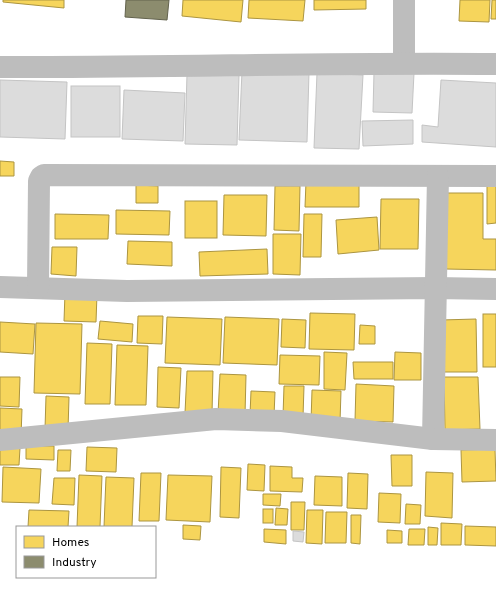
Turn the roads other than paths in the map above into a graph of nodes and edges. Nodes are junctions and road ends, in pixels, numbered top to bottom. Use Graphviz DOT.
graph roads {
  1 [pos="404,0"];
  2 [pos="404,63"];
  3 [pos="496,64"];
  4 [pos="0,67"];
  5 [pos="438,176"];
  6 [pos="496,176"];
  7 [pos="0,287"];
  8 [pos="38,288"];
  9 [pos="435,288"];
  10 [pos="496,289"];
  11 [pos="433,439"];
  12 [pos="0,440"];
  13 [pos="496,440"];
  1 -- 2 [label="street"];
  2 -- 3 [label="street"];
  2 -- 4 [label="street"];
  5 -- 6 [label="street"];
  5 -- 8 [label="street"];
  5 -- 9 [label="street"];
  7 -- 8 [label="street"];
  8 -- 9 [label="street"];
  9 -- 10 [label="street"];
  9 -- 11 [label="street"];
  11 -- 12 [label="street"];
  11 -- 13 [label="street"];
}
